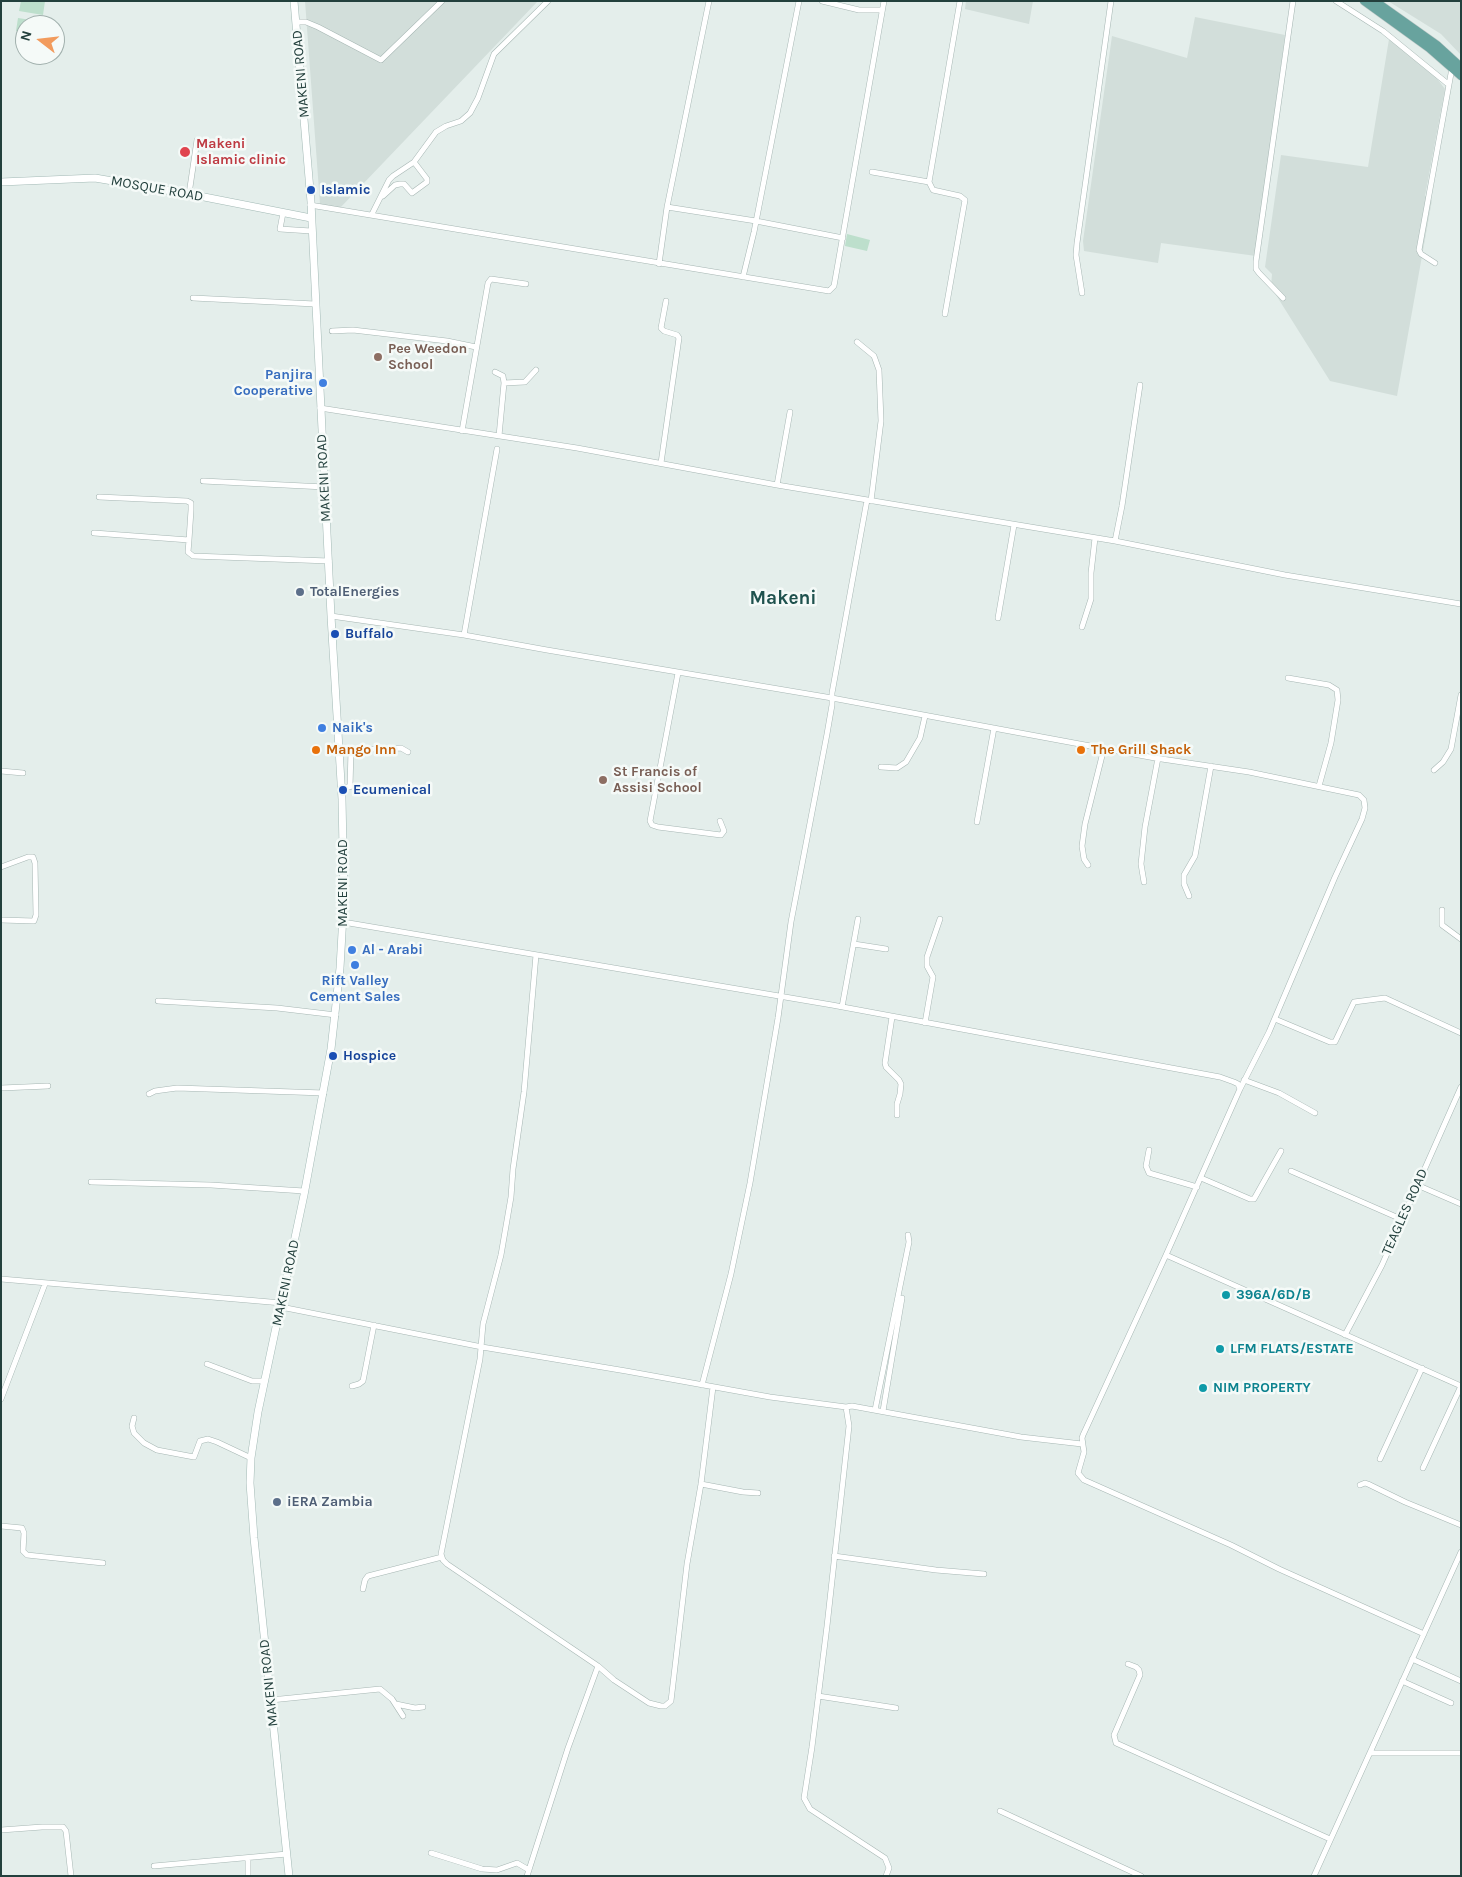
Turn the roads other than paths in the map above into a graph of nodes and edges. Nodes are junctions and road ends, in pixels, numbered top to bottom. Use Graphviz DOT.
graph roads {
  1 [pos="294,1"];
  2 [pos="442,1"];
  3 [pos="548,1"];
  4 [pos="709,1"];
  5 [pos="799,1"];
  6 [pos="822,1"];
  7 [pos="884,1"];
  8 [pos="960,1"];
  9 [pos="1111,1"];
  10 [pos="1293,1"];
  11 [pos="1336,1"];
  12 [pos="1364,1"];
  13 [pos="1375,1"];
  14 [pos="882,10"];
  15 [pos="296,22"];
  16 [pos="1461,67"];
  17 [pos="1452,68"];
  18 [pos="1461,76"];
  19 [pos="1448,84"];
  20 [pos="197,140"];
  21 [pos="414,162"];
  22 [pos="872,172"];
  23 [pos="1,182"];
  24 [pos="929,182"];
  25 [pos="189,194"];
  26 [pos="381,198"];
  27 [pos="310,205"];
  28 [pos="667,207"];
  29 [pos="283,213"];
  30 [pos="372,214"];
  31 [pos="311,218"];
  32 [pos="756,221"];
  33 [pos="311,231"];
  34 [pos="842,238"];
  35 [pos="1434,263"];
  36 [pos="659,264"];
  37 [pos="743,277"];
  38 [pos="526,284"];
  39 [pos="1082,293"];
  40 [pos="193,298"];
  41 [pos="1283,298"];
  42 [pos="666,301"];
  43 [pos="315,304"];
  44 [pos="945,314"];
  45 [pos="332,331"];
  46 [pos="857,342"];
  47 [pos="476,347"];
  48 [pos="536,370"];
  49 [pos="494,372"];
  50 [pos="504,383"];
  51 [pos="1140,385"];
  52 [pos="320,408"];
  53 [pos="790,412"];
  54 [pos="462,431"];
  55 [pos="499,436"];
  56 [pos="497,449"];
  57 [pos="661,463"];
  58 [pos="203,481"];
  59 [pos="777,485"];
  60 [pos="325,486"];
  61 [pos="99,497"];
  62 [pos="869,501"];
  63 [pos="1014,525"];
  64 [pos="94,533"];
  65 [pos="1096,538"];
  66 [pos="189,540"];
  67 [pos="1115,541"];
  68 [pos="329,561"];
  69 [pos="1461,604"];
  70 [pos="331,616"];
  71 [pos="998,618"];
  72 [pos="1082,627"];
  73 [pos="464,634"];
  74 [pos="678,673"];
  75 [pos="1288,678"];
  76 [pos="1461,695"];
  77 [pos="832,698"];
  78 [pos="926,716"];
  79 [pos="994,728"];
  80 [pos="1104,748"];
  81 [pos="408,752"];
  82 [pos="1158,758"];
  83 [pos="1211,766"];
  84 [pos="881,767"];
  85 [pos="1434,770"];
  86 [pos="1,772"];
  87 [pos="23,774"];
  88 [pos="1319,786"];
  89 [pos="341,787"];
  90 [pos="720,820"];
  91 [pos="978,822"];
  92 [pos="1088,865"];
  93 [pos="1,867"];
  94 [pos="1144,882"];
  95 [pos="1189,896"];
  96 [pos="1442,910"];
  97 [pos="858,919"];
  98 [pos="1,920"];
  99 [pos="940,920"];
  100 [pos="343,922"];
  101 [pos="1461,939"];
  102 [pos="854,944"];
  103 [pos="886,949"];
  104 [pos="536,955"];
  105 [pos="782,997"];
  106 [pos="158,1001"];
  107 [pos="842,1007"];
  108 [pos="336,1015"];
  109 [pos="892,1017"];
  110 [pos="1275,1019"];
  111 [pos="925,1023"];
  112 [pos="1461,1033"];
  113 [pos="1244,1080"];
  114 [pos="48,1086"];
  115 [pos="1461,1087"];
  116 [pos="1,1088"];
  117 [pos="1240,1089"];
  118 [pos="324,1093"];
  119 [pos="149,1094"];
  120 [pos="1315,1113"];
  121 [pos="897,1115"];
  122 [pos="1149,1150"];
  123 [pos="1281,1151"];
  124 [pos="1291,1172"];
  125 [pos="1201,1178"];
  126 [pos="91,1182"];
  127 [pos="1417,1185"];
  128 [pos="1197,1188"];
  129 [pos="304,1192"];
  130 [pos="1461,1204"];
  131 [pos="1401,1220"];
  132 [pos="908,1235"];
  133 [pos="1166,1255"];
  134 [pos="1,1279"];
  135 [pos="46,1284"];
  136 [pos="902,1298"];
  137 [pos="281,1305"];
  138 [pos="374,1326"];
  139 [pos="1345,1335"];
  140 [pos="482,1347"];
  141 [pos="207,1364"];
  142 [pos="1422,1368"];
  143 [pos="265,1381"];
  144 [pos="702,1385"];
  145 [pos="352,1386"];
  146 [pos="1461,1386"];
  147 [pos="714,1387"];
  148 [pos="1,1400"];
  149 [pos="846,1407"];
  150 [pos="875,1410"];
  151 [pos="883,1412"];
  152 [pos="134,1418"];
  153 [pos="1082,1444"];
  154 [pos="251,1458"];
  155 [pos="1380,1459"];
  156 [pos="1423,1468"];
  157 [pos="701,1484"];
  158 [pos="1360,1484"];
  159 [pos="758,1493"];
  160 [pos="1461,1525"];
  161 [pos="1,1526"];
  162 [pos="1461,1552"];
  163 [pos="834,1556"];
  164 [pos="442,1557"];
  165 [pos="104,1563"];
  166 [pos="984,1574"];
  167 [pos="363,1589"];
  168 [pos="1424,1634"];
  169 [pos="1412,1659"];
  170 [pos="1128,1664"];
  171 [pos="598,1666"];
  172 [pos="1402,1681"];
  173 [pos="1461,1681"];
  174 [pos="818,1696"];
  175 [pos="271,1700"];
  176 [pos="1451,1703"];
  177 [pos="396,1704"];
  178 [pos="423,1707"];
  179 [pos="896,1708"];
  180 [pos="404,1716"];
  181 [pos="1370,1753"];
  182 [pos="1461,1753"];
  183 [pos="1000,1811"];
  184 [pos="1,1830"];
  185 [pos="1330,1839"];
  186 [pos="431,1853"];
  187 [pos="287,1854"];
  188 [pos="248,1858"];
  189 [pos="154,1866"];
  190 [pos="528,1873"];
  191 [pos="71,1876"];
  192 [pos="248,1876"];
  193 [pos="289,1876"];
  194 [pos="886,1876"];
  195 [pos="1142,1876"];
  196 [pos="1314,1876"];
  1 -- 15 [label="main road, MAKENI ROAD"];
  2 -- 15 [label="street"];
  3 -- 21 [label="street"];
  4 -- 28 [label="street"];
  5 -- 32 [label="street"];
  6 -- 14 [label="street"];
  7 -- 14 [label="street"];
  8 -- 24 [label="street"];
  9 -- 39 [label="street"];
  10 -- 41 [label="street"];
  11 -- 19 [label="street"];
  12 -- 17 [label="main road"];
  13 -- 16 [label="main road"];
  14 -- 34 [label="street"];
  15 -- 27 [label="main road, MAKENI ROAD"];
  17 -- 18 [label="main road"];
  17 -- 19 [label="street"];
  19 -- 35 [label="street"];
  20 -- 25 [label="street"];
  21 -- 26 [label="street"];
  21 -- 26 [label="street"];
  22 -- 24 [label="street"];
  23 -- 25 [label="main road, MOSQUE ROAD"];
  24 -- 44 [label="street"];
  25 -- 29 [label="main road, MOSQUE ROAD"];
  26 -- 30 [label="street"];
  27 -- 30 [label="street"];
  27 -- 31 [label="main road, MAKENI ROAD"];
  28 -- 32 [label="street"];
  28 -- 36 [label="street"];
  29 -- 31 [label="main road, MOSQUE ROAD"];
  29 -- 33 [label="street"];
  30 -- 36 [label="street"];
  31 -- 33 [label="main road, MAKENI ROAD"];
  32 -- 34 [label="street"];
  32 -- 37 [label="street"];
  33 -- 43 [label="main road, MAKENI ROAD"];
  34 -- 37 [label="street"];
  36 -- 37 [label="street"];
  38 -- 47 [label="street"];
  40 -- 43 [label="street"];
  42 -- 57 [label="street"];
  43 -- 52 [label="main road, MAKENI ROAD"];
  45 -- 47 [label="street"];
  46 -- 62 [label="street"];
  47 -- 54 [label="street"];
  48 -- 50 [label="street"];
  49 -- 50 [label="street"];
  50 -- 55 [label="street"];
  51 -- 67 [label="street"];
  52 -- 54 [label="street"];
  52 -- 60 [label="main road, MAKENI ROAD"];
  53 -- 59 [label="street"];
  54 -- 55 [label="street"];
  55 -- 57 [label="street"];
  56 -- 73 [label="street"];
  57 -- 59 [label="street"];
  58 -- 60 [label="street"];
  59 -- 62 [label="street"];
  60 -- 68 [label="main road, MAKENI ROAD"];
  61 -- 66 [label="street"];
  62 -- 63 [label="street"];
  62 -- 77 [label="street"];
  63 -- 65 [label="street"];
  63 -- 71 [label="street"];
  64 -- 66 [label="street"];
  65 -- 67 [label="street"];
  65 -- 72 [label="street"];
  66 -- 68 [label="street"];
  67 -- 69 [label="street"];
  68 -- 70 [label="main road, MAKENI ROAD"];
  70 -- 73 [label="street"];
  70 -- 89 [label="main road, MAKENI ROAD"];
  73 -- 74 [label="street"];
  74 -- 77 [label="street"];
  74 -- 90 [label="street"];
  75 -- 88 [label="street"];
  76 -- 85 [label="street"];
  77 -- 78 [label="street"];
  77 -- 105 [label="street"];
  78 -- 79 [label="street"];
  78 -- 84 [label="street"];
  79 -- 80 [label="street"];
  79 -- 91 [label="street"];
  80 -- 82 [label="street"];
  80 -- 92 [label="street"];
  81 -- 89 [label="street"];
  82 -- 83 [label="street"];
  82 -- 94 [label="street"];
  83 -- 88 [label="street"];
  83 -- 95 [label="street"];
  86 -- 87 [label="street"];
  88 -- 110 [label="street"];
  89 -- 100 [label="main road, MAKENI ROAD"];
  93 -- 98 [label="street"];
  96 -- 101 [label="street"];
  97 -- 102 [label="street"];
  99 -- 111 [label="street"];
  100 -- 104 [label="street"];
  100 -- 108 [label="main road, MAKENI ROAD"];
  102 -- 103 [label="street"];
  102 -- 107 [label="street"];
  104 -- 105 [label="street"];
  104 -- 140 [label="street"];
  105 -- 107 [label="street"];
  105 -- 144 [label="street"];
  106 -- 108 [label="street"];
  107 -- 109 [label="street"];
  108 -- 118 [label="main road, MAKENI ROAD"];
  109 -- 111 [label="street"];
  109 -- 121 [label="street"];
  110 -- 112 [label="street"];
  110 -- 113 [label="street"];
  111 -- 117 [label="street"];
  113 -- 117 [label="street"];
  113 -- 120 [label="street"];
  114 -- 116 [label="street"];
  115 -- 127 [label="street, TEAGLES ROAD"];
  117 -- 125 [label="street"];
  118 -- 119 [label="street"];
  118 -- 129 [label="main road, MAKENI ROAD"];
  122 -- 128 [label="street"];
  123 -- 125 [label="street"];
  124 -- 131 [label="street"];
  125 -- 128 [label="street"];
  126 -- 129 [label="street"];
  127 -- 130 [label="street"];
  127 -- 131 [label="street, TEAGLES ROAD"];
  128 -- 133 [label="street"];
  129 -- 137 [label="main road, MAKENI ROAD"];
  131 -- 139 [label="street, TEAGLES ROAD"];
  132 -- 150 [label="street"];
  133 -- 139 [label="street"];
  133 -- 153 [label="street"];
  134 -- 135 [label="street"];
  135 -- 137 [label="street"];
  135 -- 148 [label="street"];
  136 -- 151 [label="street"];
  137 -- 138 [label="street"];
  137 -- 143 [label="main road, MAKENI ROAD"];
  138 -- 140 [label="street"];
  138 -- 145 [label="street"];
  139 -- 142 [label="street"];
  140 -- 144 [label="street"];
  140 -- 164 [label="street"];
  141 -- 143 [label="street"];
  142 -- 146 [label="street"];
  142 -- 155 [label="street"];
  143 -- 154 [label="main road, MAKENI ROAD"];
  144 -- 147 [label="street"];
  146 -- 156 [label="street"];
  147 -- 149 [label="street"];
  147 -- 157 [label="street"];
  149 -- 150 [label="street"];
  149 -- 163 [label="street"];
  150 -- 151 [label="street"];
  151 -- 153 [label="street"];
  152 -- 154 [label="street"];
  153 -- 168 [label="street"];
  154 -- 175 [label="main road, MAKENI ROAD"];
  157 -- 159 [label="street"];
  157 -- 171 [label="street"];
  158 -- 160 [label="street"];
  161 -- 165 [label="street"];
  162 -- 168 [label="street"];
  163 -- 166 [label="street"];
  163 -- 174 [label="street"];
  164 -- 167 [label="street"];
  164 -- 171 [label="street"];
  168 -- 169 [label="street"];
  169 -- 172 [label="street"];
  169 -- 173 [label="street"];
  170 -- 185 [label="street"];
  171 -- 190 [label="street"];
  172 -- 176 [label="street"];
  172 -- 181 [label="street"];
  174 -- 179 [label="street"];
  174 -- 194 [label="street"];
  175 -- 177 [label="street"];
  175 -- 187 [label="main road, MAKENI ROAD"];
  177 -- 178 [label="street"];
  177 -- 180 [label="street"];
  181 -- 182 [label="street"];
  181 -- 185 [label="street"];
  183 -- 195 [label="street"];
  184 -- 191 [label="street"];
  185 -- 196 [label="street"];
  186 -- 190 [label="street"];
  187 -- 188 [label="street"];
  187 -- 193 [label="main road, MAKENI ROAD"];
  188 -- 189 [label="street"];
  188 -- 192 [label="street"];
}
